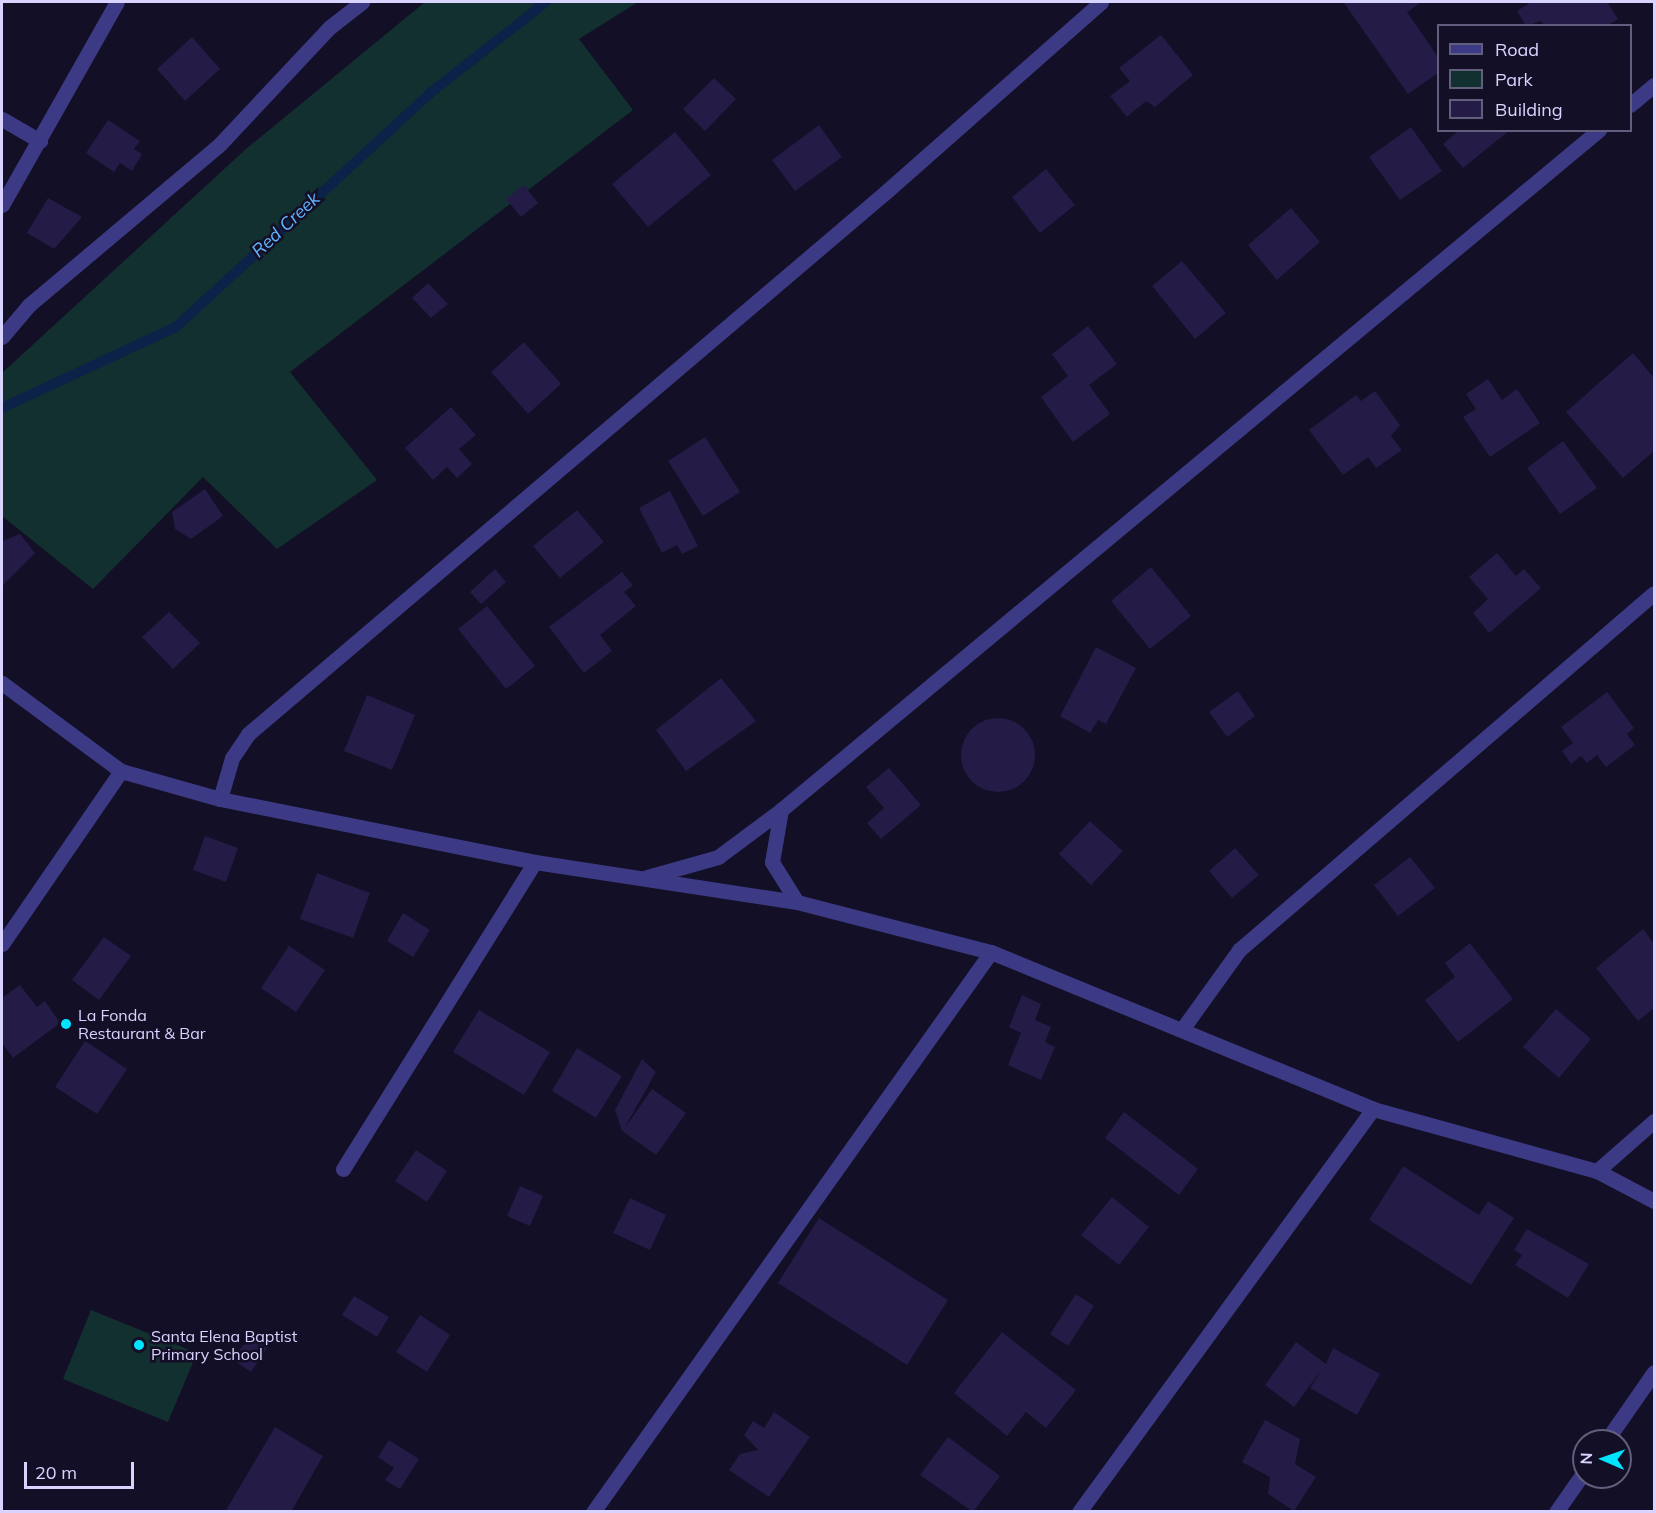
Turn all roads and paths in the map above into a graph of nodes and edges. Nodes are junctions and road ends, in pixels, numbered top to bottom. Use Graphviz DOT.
graph roads {
  1 [pos="117,2"];
  2 [pos="362,2"];
  3 [pos="1101,2"];
  4 [pos="1654,85"];
  5 [pos="1632,103"];
  6 [pos="2,119"];
  7 [pos="1597,132"];
  8 [pos="40,141"];
  9 [pos="2,205"];
  10 [pos="2,337"];
  11 [pos="1654,593"];
  12 [pos="2,683"];
  13 [pos="121,771"];
  14 [pos="220,799"];
  15 [pos="782,810"];
  16 [pos="535,862"];
  17 [pos="641,878"];
  18 [pos="797,902"];
  19 [pos="2,944"];
  20 [pos="991,952"];
  21 [pos="1183,1028"];
  22 [pos="1373,1109"];
  23 [pos="1654,1121"];
  24 [pos="343,1169"];
  25 [pos="1597,1171"];
  26 [pos="1654,1201"];
  27 [pos="1654,1372"];
  28 [pos="1614,1429"];
  29 [pos="1572,1489"];
  30 [pos="593,1512"];
  31 [pos="1079,1512"];
  32 [pos="1556,1512"];
  1 -- 8 [label="street"];
  2 -- 10 [label="street"];
  3 -- 14 [label="street"];
  4 -- 5 [label="street"];
  6 -- 8 [label="street"];
  7 -- 15 [label="street"];
  8 -- 9 [label="street"];
  11 -- 21 [label="street"];
  12 -- 13 [label="street"];
  13 -- 14 [label="street"];
  13 -- 19 [label="street"];
  14 -- 16 [label="street"];
  15 -- 17 [label="street"];
  15 -- 18 [label="street"];
  16 -- 17 [label="street"];
  16 -- 24 [label="street"];
  17 -- 18 [label="street"];
  18 -- 20 [label="street"];
  20 -- 21 [label="street"];
  20 -- 30 [label="street"];
  21 -- 22 [label="street"];
  22 -- 25 [label="street"];
  22 -- 31 [label="street"];
  23 -- 25 [label="street"];
  25 -- 26 [label="street"];
  27 -- 28 [label="street"];
  29 -- 32 [label="street"];
}
